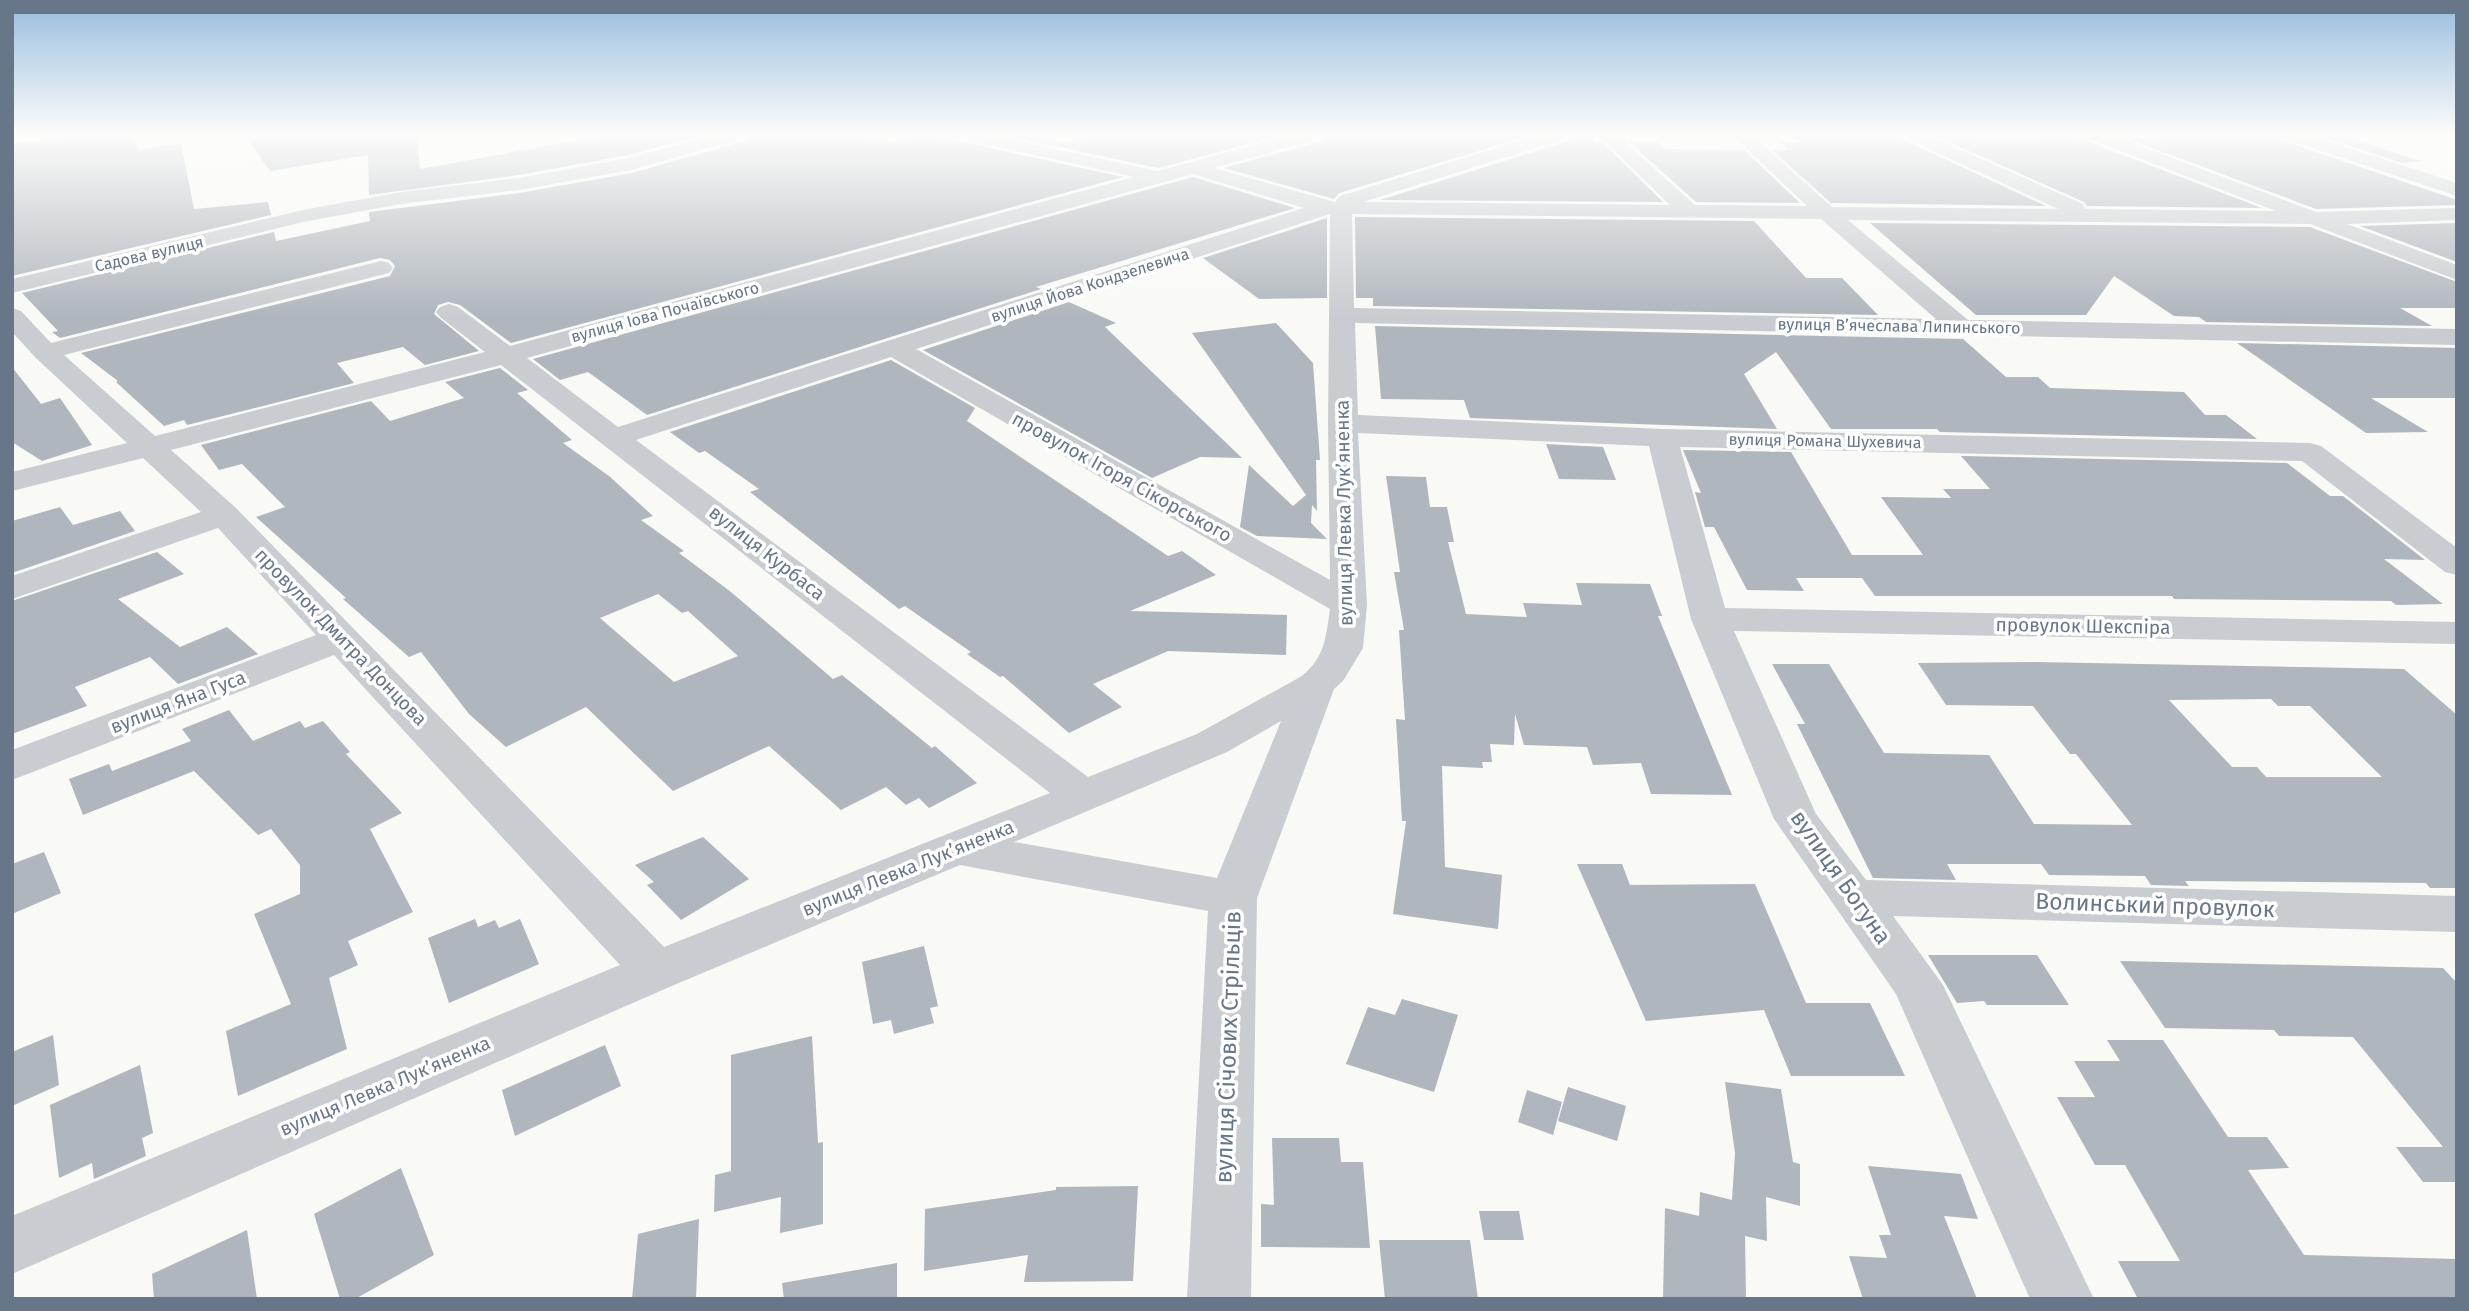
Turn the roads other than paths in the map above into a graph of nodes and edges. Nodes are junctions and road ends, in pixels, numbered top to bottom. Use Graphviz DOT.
graph roads {
  1 [pos="425,195"];
  2 [pos="1090,195"];
  3 [pos="1297,195"];
  4 [pos="1363,195"];
  5 [pos="1672,195"];
  6 [pos="1807,195"];
  7 [pos="2046,195"];
  8 [pos="2255,195"];
  9 [pos="1349,209"];
  10 [pos="1691,213"];
  11 [pos="1828,214"];
  12 [pos="2087,214"];
  13 [pos="2457,214"];
  14 [pos="2315,218"];
  15 [pos="380,268"];
  16 [pos="2457,272"];
  17 [pos="12,286"];
  18 [pos="449,312"];
  19 [pos="12,316"];
  20 [pos="1342,316"];
  21 [pos="1961,327"];
  22 [pos="2457,337"];
  23 [pos="896,349"];
  24 [pos="45,352"];
  25 [pos="508,355"];
  26 [pos="1343,424"];
  27 [pos="616,437"];
  28 [pos="1661,438"];
  29 [pos="151,446"];
  30 [pos="12,482"];
  31 [pos="224,515"];
  32 [pos="2457,565"];
  33 [pos="12,588"];
  34 [pos="1349,605"];
  35 [pos="1710,619"];
  36 [pos="2457,633"];
  37 [pos="343,638"];
  38 [pos="1316,684"];
  39 [pos="12,766"];
  40 [pos="1083,796"];
  41 [pos="957,848"];
  42 [pos="1852,897"];
  43 [pos="1233,898"];
  44 [pos="2457,914"];
  45 [pos="656,971"];
  46 [pos="12,1245"];
  47 [pos="1219,1299"];
  48 [pos="2062,1299"];
  1 -- 17 [label="street, Садова вулиця"];
  2 -- 25 [label="street, вулиця Іова Почаївського"];
  3 -- 9 [label="street"];
  4 -- 9 [label="street, вулиця Йова Кондзелевича"];
  5 -- 10 [label="street"];
  6 -- 11 [label="street"];
  7 -- 12 [label="street"];
  8 -- 14 [label="street"];
  9 -- 10 [label="street"];
  9 -- 20 [label="street, вулиця Левка Лукʼяненка"];
  9 -- 23 [label="street, вулиця Йова Кондзелевича"];
  10 -- 11 [label="street"];
  11 -- 12 [label="street"];
  11 -- 21 [label="street"];
  12 -- 14 [label="street"];
  13 -- 14 [label="street"];
  14 -- 16 [label="street"];
  15 -- 24 [label="street"];
  18 -- 25 [label="street, вулиця Курбаса"];
  19 -- 24 [label="street, провулок Дмитра Донцова"];
  20 -- 21 [label="street, вулиця Вʼячеслава Липинського"];
  20 -- 26 [label="street, вулиця Левка Лукʼяненка"];
  21 -- 22 [label="street, вулиця Вʼячеслава Липинського"];
  23 -- 27 [label="street, вулиця Йова Кондзелевича"];
  23 -- 34 [label="street, провулок Ігоря Сікорського"];
  24 -- 29 [label="street, провулок Дмитра Донцова"];
  25 -- 27 [label="street, вулиця Курбаса"];
  25 -- 29 [label="street, вулиця Іова Почаївського"];
  26 -- 28 [label="street, вулиця Романа Шухевича"];
  26 -- 34 [label="street, вулиця Левка Лукʼяненка"];
  27 -- 40 [label="street, вулиця Курбаса"];
  28 -- 32 [label="street, вулиця Романа Шухевича"];
  28 -- 35 [label="street, вулиця Богуна"];
  29 -- 30 [label="street, вулиця Іова Почаївського"];
  29 -- 31 [label="street, провулок Дмитра Донцова"];
  31 -- 33 [label="street"];
  31 -- 37 [label="street, провулок Дмитра Донцова"];
  34 -- 38 [label="street, вулиця Левка Лукʼяненка"];
  35 -- 36 [label="street, провулок Шекспіра"];
  35 -- 42 [label="street, вулиця Богуна"];
  37 -- 39 [label="street, вулиця Яна Гуса"];
  37 -- 45 [label="street, провулок Дмитра Донцова"];
  38 -- 40 [label="street, вулиця Левка Лукʼяненка"];
  38 -- 43 [label="street, вулиця Січових Стрільців"];
  40 -- 41 [label="street, вулиця Левка Лукʼяненка"];
  41 -- 43 [label="street"];
  41 -- 45 [label="street, вулиця Левка Лукʼяненка"];
  42 -- 44 [label="street, Волинський провулок"];
  42 -- 48 [label="street, вулиця Богуна"];
  43 -- 47 [label="street, вулиця Січових Стрільців"];
  45 -- 46 [label="street, вулиця Левка Лукʼяненка"];
}
